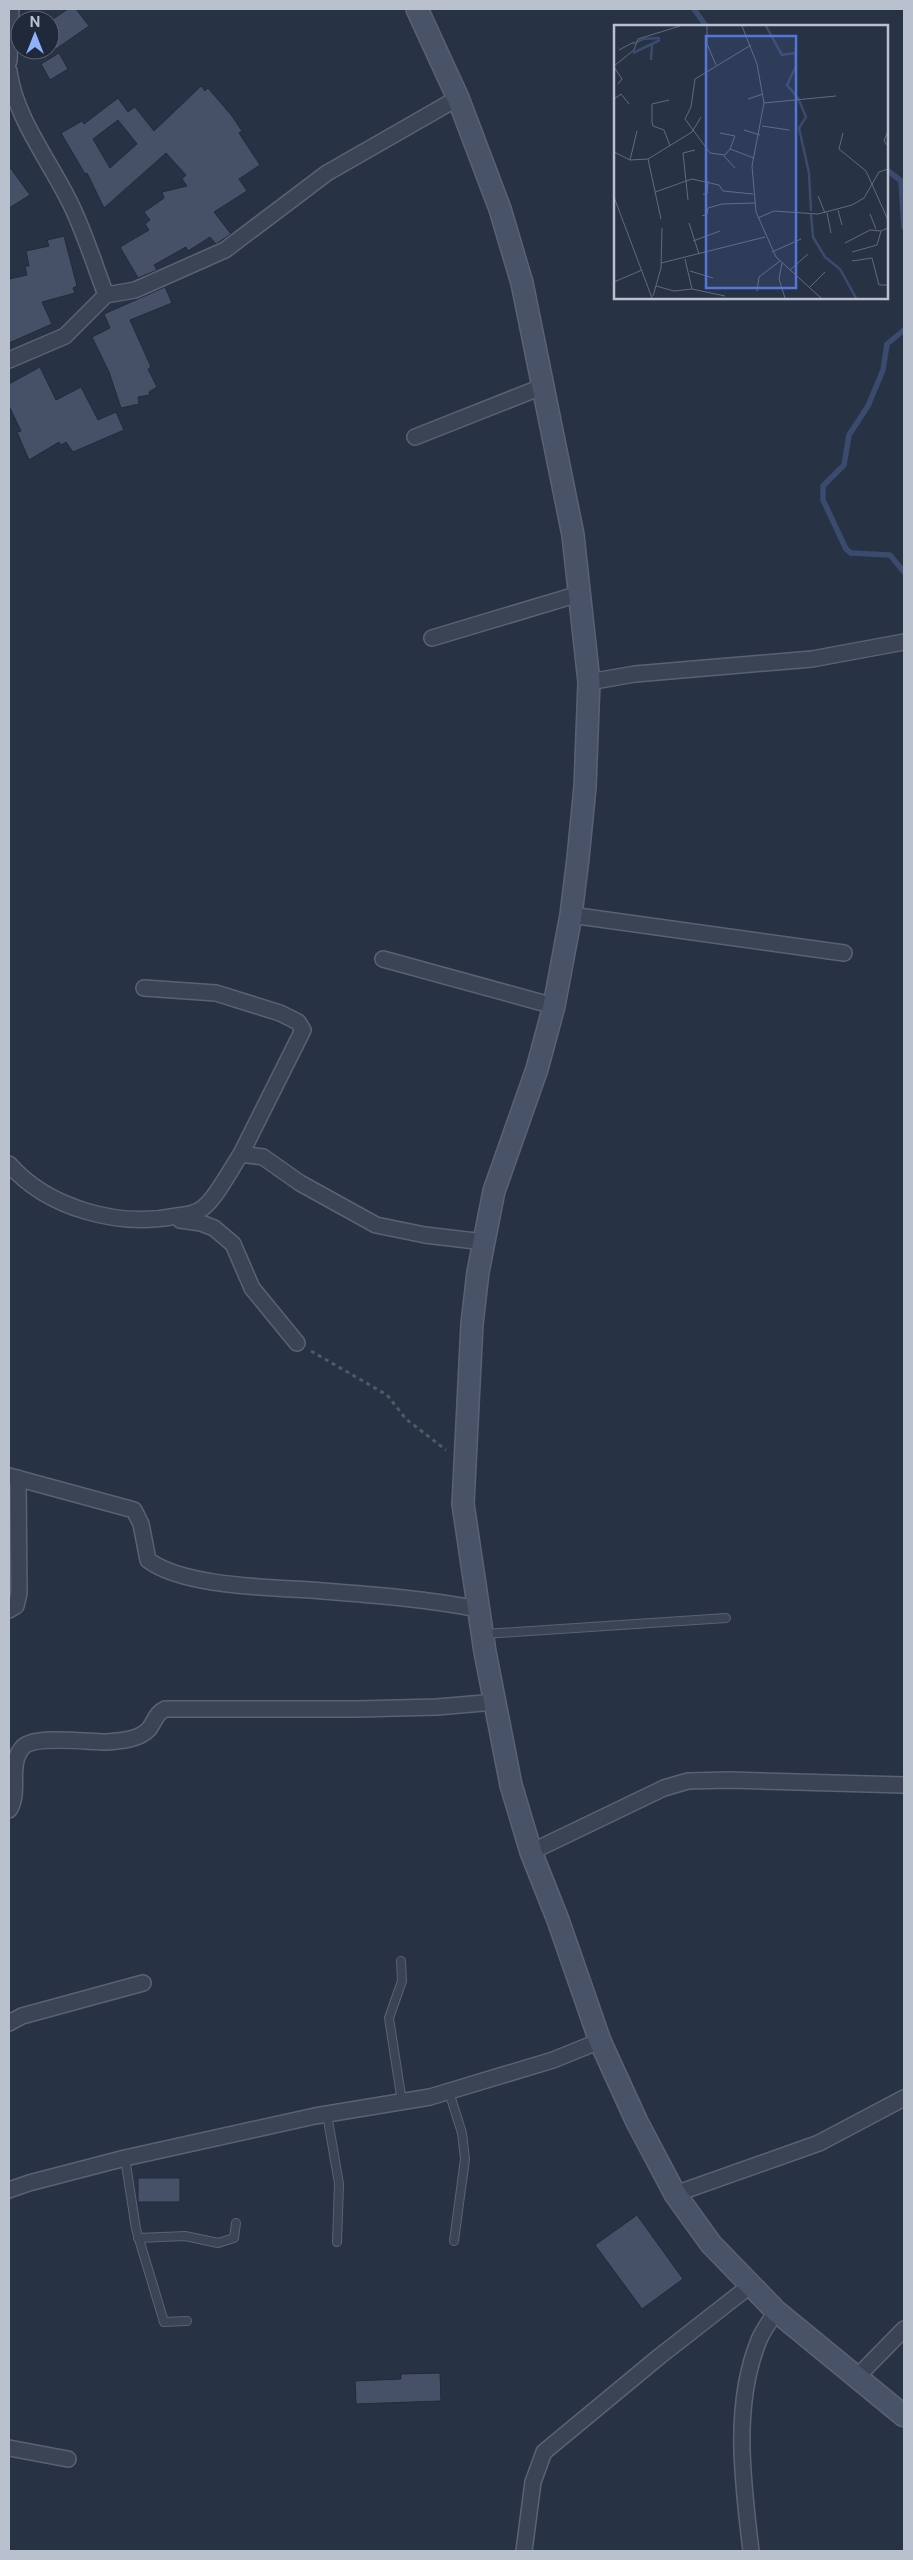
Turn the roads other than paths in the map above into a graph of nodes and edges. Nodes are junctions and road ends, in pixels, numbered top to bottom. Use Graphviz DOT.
graph roads {
  1 [pos="11,9"];
  2 [pos="417,9"];
  3 [pos="9,61"];
  4 [pos="9,71"];
  5 [pos="458,98"];
  6 [pos="106,295"];
  7 [pos="9,360"];
  8 [pos="544,386"];
  9 [pos="415,438"];
  10 [pos="579,594"];
  11 [pos="432,638"];
  12 [pos="904,642"];
  13 [pos="589,682"];
  14 [pos="571,915"];
  15 [pos="844,953"];
  16 [pos="383,959"];
  17 [pos="144,988"];
  18 [pos="554,1006"];
  19 [pos="241,1154"];
  20 [pos="9,1164"];
  21 [pos="168,1218"];
  22 [pos="484,1242"];
  23 [pos="297,1343"];
  24 [pos="13,1477"];
  25 [pos="478,1609"];
  26 [pos="9,1610"];
  27 [pos="726,1618"];
  28 [pos="482,1634"];
  29 [pos="495,1702"];
  30 [pos="904,1785"];
  31 [pos="9,1810"];
  32 [pos="531,1852"];
  33 [pos="401,1961"];
  34 [pos="143,1982"];
  35 [pos="9,2023"];
  36 [pos="600,2041"];
  37 [pos="449,2092"];
  38 [pos="904,2098"];
  39 [pos="402,2102"];
  40 [pos="327,2114"];
  41 [pos="125,2158"];
  42 [pos="9,2190"];
  43 [pos="675,2194"];
  44 [pos="236,2223"];
  45 [pos="138,2238"];
  46 [pos="454,2241"];
  47 [pos="337,2242"];
  48 [pos="751,2285"];
  49 [pos="776,2311"];
  50 [pos="188,2321"];
  51 [pos="904,2329"];
  52 [pos="857,2377"];
  53 [pos="904,2416"];
  54 [pos="9,2448"];
  55 [pos="68,2459"];
  56 [pos="524,2551"];
  57 [pos="751,2551"];
  1 -- 3 [label="street"];
  2 -- 5 [label="street"];
  4 -- 6 [label="street"];
  5 -- 6 [label="street"];
  5 -- 8 [label="street"];
  6 -- 7 [label="street"];
  8 -- 9 [label="street"];
  8 -- 10 [label="street"];
  10 -- 11 [label="street"];
  10 -- 13 [label="street"];
  12 -- 13 [label="street"];
  13 -- 14 [label="street"];
  14 -- 15 [label="street"];
  14 -- 18 [label="street"];
  16 -- 18 [label="street"];
  17 -- 19 [label="street"];
  18 -- 22 [label="street"];
  19 -- 21 [label="street"];
  19 -- 22 [label="street"];
  20 -- 21 [label="street"];
  21 -- 23 [label="street"];
  22 -- 25 [label="street"];
  24 -- 25 [label="street"];
  24 -- 26 [label="street"];
  25 -- 28 [label="street"];
  27 -- 28 [label="lane"];
  28 -- 29 [label="street"];
  29 -- 31 [label="street"];
  29 -- 32 [label="street"];
  30 -- 32 [label="street"];
  32 -- 36 [label="street"];
  33 -- 39 [label="lane"];
  34 -- 35 [label="street"];
  36 -- 37 [label="street"];
  36 -- 43 [label="street"];
  37 -- 39 [label="street"];
  37 -- 46 [label="lane"];
  38 -- 43 [label="street"];
  39 -- 40 [label="street"];
  40 -- 41 [label="street"];
  40 -- 47 [label="lane"];
  41 -- 42 [label="street"];
  41 -- 45 [label="lane"];
  43 -- 48 [label="street"];
  44 -- 45 [label="lane"];
  45 -- 50 [label="lane"];
  48 -- 49 [label="street"];
  48 -- 56 [label="street"];
  49 -- 52 [label="street"];
  49 -- 57 [label="street"];
  51 -- 52 [label="street"];
  52 -- 53 [label="street"];
  54 -- 55 [label="street"];
}
